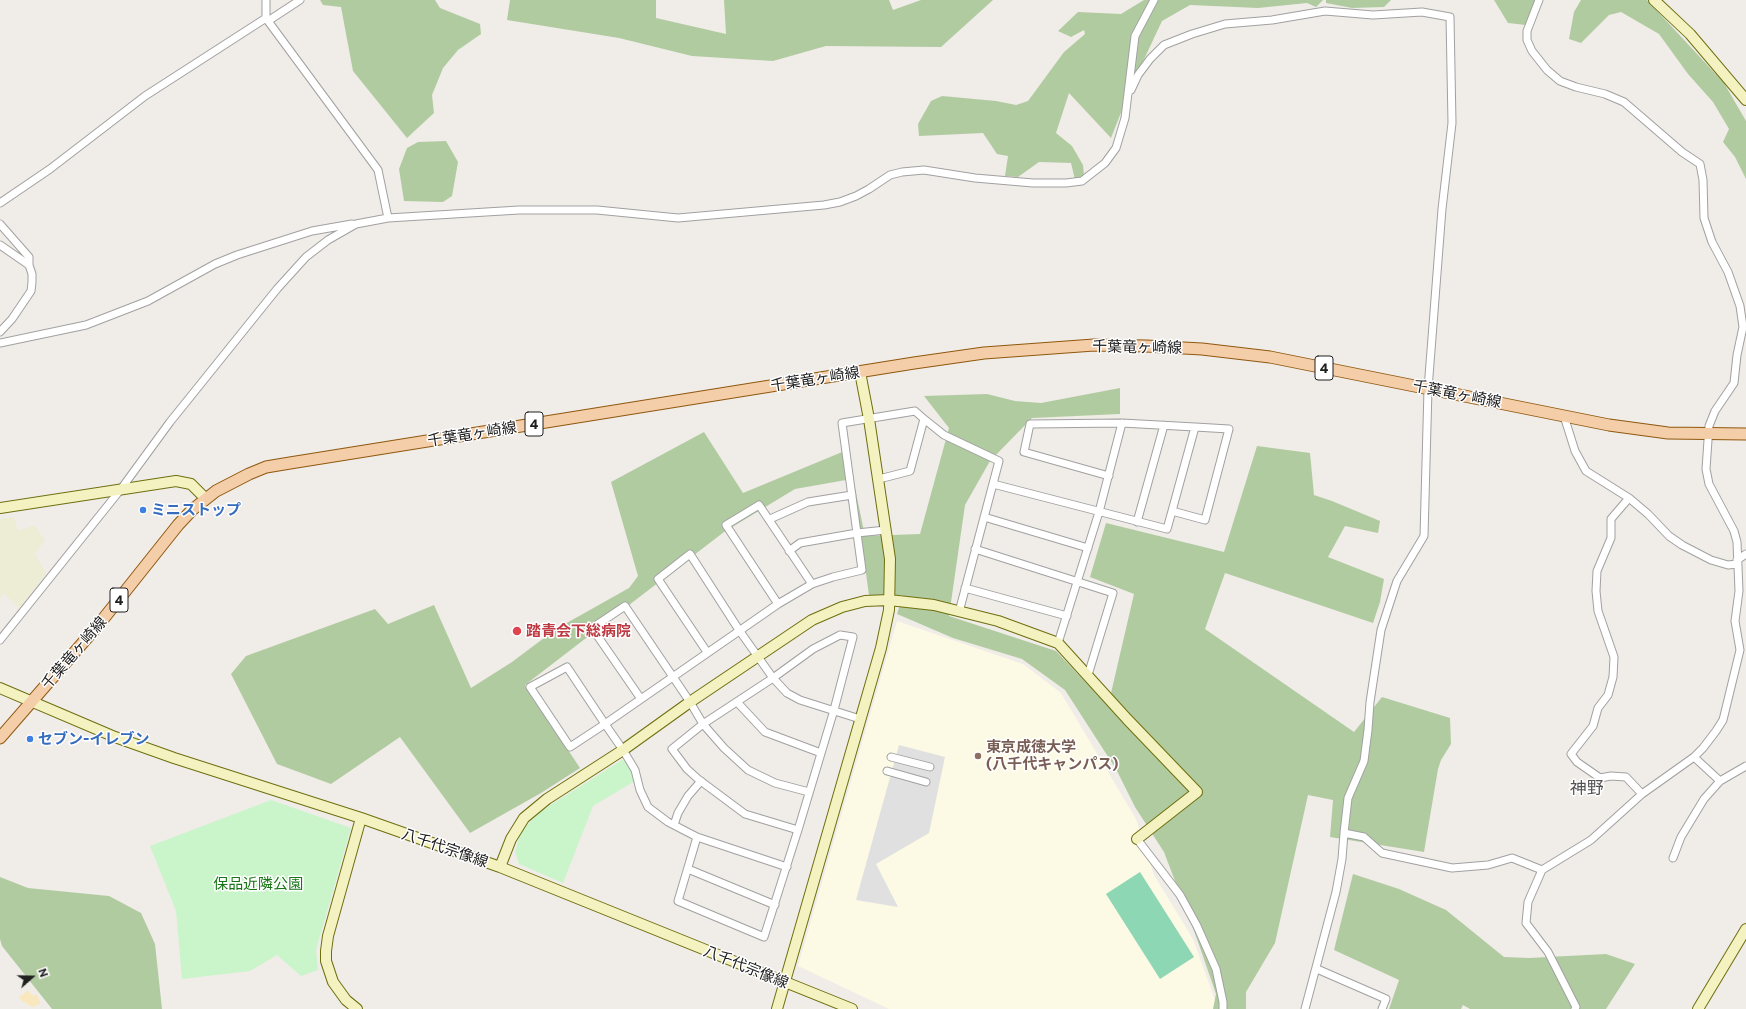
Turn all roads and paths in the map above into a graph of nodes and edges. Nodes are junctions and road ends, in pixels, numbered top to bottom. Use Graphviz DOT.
graph roads {
  1 [pos="266,0"];
  2 [pos="300,0"];
  3 [pos="1154,0"];
  4 [pos="1539,0"];
  5 [pos="1654,0"];
  6 [pos="267,20"];
  7 [pos="1128,98"];
  8 [pos="1746,100"];
  9 [pos="0,204"];
  10 [pos="388,218"];
  11 [pos="0,224"];
  12 [pos="356,224"];
  13 [pos="0,245"];
  14 [pos="29,265"];
  15 [pos="0,332"];
  16 [pos="0,343"];
  17 [pos="860,372"];
  18 [pos="1428,389"];
  19 [pos="1564,416"];
  20 [pos="869,419"];
  21 [pos="924,420"];
  22 [pos="1122,423"];
  23 [pos="1164,425"];
  24 [pos="1195,427"];
  25 [pos="1708,434"];
  26 [pos="1746,434"];
  27 [pos="1108,476"];
  28 [pos="879,479"];
  29 [pos="993,484"];
  30 [pos="121,489"];
  31 [pos="852,495"];
  32 [pos="206,498"];
  33 [pos="1629,498"];
  34 [pos="0,508"];
  35 [pos="1172,511"];
  36 [pos="1099,512"];
  37 [pos="984,517"];
  38 [pos="770,519"];
  39 [pos="1136,522"];
  40 [pos="886,530"];
  41 [pos="857,532"];
  42 [pos="1088,548"];
  43 [pos="975,549"];
  44 [pos="789,551"];
  45 [pos="1746,554"];
  46 [pos="1737,562"];
  47 [pos="1078,582"];
  48 [pos="812,584"];
  49 [pos="965,588"];
  50 [pos="1743,591"];
  51 [pos="889,600"];
  52 [pos="778,604"];
  53 [pos="959,612"];
  54 [pos="1067,616"];
  55 [pos="739,630"];
  56 [pos="0,640"];
  57 [pos="1058,643"];
  58 [pos="707,652"];
  59 [pos="759,658"];
  60 [pos="1088,675"];
  61 [pos="673,676"];
  62 [pos="773,678"];
  63 [pos="0,688"];
  64 [pos="641,699"];
  65 [pos="32,702"];
  66 [pos="690,702"];
  67 [pos="737,702"];
  68 [pos="834,710"];
  69 [pos="860,719"];
  70 [pos="605,724"];
  71 [pos="703,724"];
  72 [pos="0,738"];
  73 [pos="624,750"];
  74 [pos="821,753"];
  75 [pos="891,757"];
  76 [pos="1694,757"];
  77 [pos="1746,766"];
  78 [pos="930,767"];
  79 [pos="887,772"];
  80 [pos="1743,772"];
  81 [pos="701,781"];
  82 [pos="1720,781"];
  83 [pos="926,782"];
  84 [pos="810,792"];
  85 [pos="1642,794"];
  86 [pos="361,818"];
  87 [pos="674,825"];
  88 [pos="798,830"];
  89 [pos="1344,832"];
  90 [pos="698,837"];
  91 [pos="1137,839"];
  92 [pos="1674,858"];
  93 [pos="500,867"];
  94 [pos="787,867"];
  95 [pos="688,869"];
  96 [pos="1542,870"];
  97 [pos="775,904"];
  98 [pos="1746,930"];
  99 [pos="1316,969"];
  100 [pos="784,982"];
  101 [pos="357,1009"];
  102 [pos="777,1009"];
  103 [pos="852,1009"];
  104 [pos="1223,1009"];
  105 [pos="1305,1009"];
  106 [pos="1382,1009"];
  107 [pos="1576,1009"];
  108 [pos="1698,1009"];
  1 -- 6 [label="street"];
  2 -- 6 [label="street"];
  3 -- 7 [label="street"];
  4 -- 25 [label="street"];
  5 -- 8 [label="street"];
  6 -- 9 [label="street"];
  6 -- 10 [label="street"];
  7 -- 10 [label="street"];
  7 -- 18 [label="street"];
  10 -- 12 [label="street"];
  11 -- 14 [label="street"];
  12 -- 16 [label="street"];
  12 -- 30 [label="street"];
  13 -- 14 [label="street"];
  14 -- 15 [label="street"];
  17 -- 18 [label="main road, 千葉竜ヶ崎線 / 4"];
  17 -- 20 [label="street"];
  17 -- 32 [label="main road, 千葉竜ヶ崎線 / 4"];
  18 -- 19 [label="main road, 千葉竜ヶ崎線 / 4"];
  18 -- 89 [label="street"];
  19 -- 25 [label="main road, 千葉竜ヶ崎線 / 4"];
  19 -- 33 [label="street"];
  20 -- 21 [label="street"];
  20 -- 28 [label="street"];
  20 -- 31 [label="street"];
  21 -- 28 [label="street"];
  21 -- 29 [label="street"];
  22 -- 23 [label="street"];
  22 -- 27 [label="street"];
  22 -- 27 [label="street"];
  23 -- 24 [label="street"];
  23 -- 39 [label="street"];
  24 -- 35 [label="street"];
  24 -- 35 [label="street"];
  25 -- 26 [label="main road, 千葉竜ヶ崎線 / 4"];
  25 -- 46 [label="street"];
  27 -- 36 [label="street"];
  28 -- 40 [label="street"];
  29 -- 36 [label="street"];
  29 -- 37 [label="street"];
  30 -- 32 [label="street"];
  30 -- 34 [label="street"];
  30 -- 56 [label="street"];
  31 -- 38 [label="street"];
  31 -- 41 [label="street"];
  32 -- 65 [label="main road, 千葉竜ヶ崎線 / 4"];
  33 -- 46 [label="street"];
  33 -- 85 [label="street"];
  35 -- 39 [label="street"];
  36 -- 39 [label="street"];
  36 -- 42 [label="street"];
  37 -- 42 [label="street"];
  37 -- 43 [label="street"];
  38 -- 44 [label="street"];
  38 -- 52 [label="street"];
  40 -- 41 [label="street"];
  40 -- 51 [label="street"];
  41 -- 44 [label="street"];
  41 -- 48 [label="street"];
  42 -- 47 [label="street"];
  43 -- 47 [label="street"];
  43 -- 49 [label="street"];
  44 -- 48 [label="street"];
  45 -- 46 [label="street"];
  46 -- 50 [label="street"];
  47 -- 54 [label="street"];
  47 -- 60 [label="street"];
  48 -- 52 [label="street"];
  49 -- 53 [label="street"];
  49 -- 54 [label="street"];
  50 -- 76 [label="street"];
  51 -- 53 [label="street"];
  51 -- 59 [label="street"];
  51 -- 69 [label="street"];
  52 -- 55 [label="street"];
  53 -- 57 [label="street"];
  54 -- 57 [label="street"];
  55 -- 58 [label="street"];
  55 -- 58 [label="street"];
  55 -- 59 [label="street"];
  57 -- 60 [label="street"];
  58 -- 61 [label="street"];
  59 -- 62 [label="street"];
  59 -- 66 [label="street"];
  60 -- 91 [label="street"];
  61 -- 64 [label="street"];
  61 -- 64 [label="street"];
  61 -- 66 [label="street"];
  62 -- 67 [label="street"];
  62 -- 68 [label="street"];
  62 -- 68 [label="street"];
  63 -- 65 [label="street, 八千代宗像線"];
  64 -- 70 [label="street"];
  65 -- 72 [label="main road, 千葉竜ヶ崎線 / 4"];
  65 -- 86 [label="street, 八千代宗像線"];
  66 -- 71 [label="street"];
  66 -- 73 [label="street"];
  67 -- 71 [label="street"];
  67 -- 74 [label="street"];
  68 -- 69 [label="street"];
  68 -- 74 [label="street"];
  69 -- 100 [label="street"];
  70 -- 70 [label="street"];
  70 -- 73 [label="street"];
  71 -- 81 [label="street"];
  71 -- 84 [label="street"];
  73 -- 87 [label="street"];
  73 -- 93 [label="street"];
  74 -- 84 [label="street"];
  75 -- 78 [label="street"];
  76 -- 82 [label="street"];
  76 -- 85 [label="street"];
  77 -- 80 [label="street"];
  79 -- 83 [label="street"];
  80 -- 82 [label="street"];
  81 -- 87 [label="street"];
  81 -- 88 [label="street"];
  82 -- 92 [label="street"];
  84 -- 88 [label="street"];
  85 -- 96 [label="street"];
  86 -- 93 [label="street, 八千代宗像線"];
  86 -- 101 [label="street"];
  87 -- 90 [label="street"];
  88 -- 94 [label="street"];
  89 -- 96 [label="street"];
  89 -- 99 [label="street"];
  90 -- 94 [label="street"];
  90 -- 95 [label="street"];
  91 -- 104 [label="street"];
  93 -- 100 [label="street, 八千代宗像線"];
  94 -- 97 [label="street"];
  95 -- 97 [label="street"];
  95 -- 97 [label="street"];
  96 -- 107 [label="street"];
  98 -- 108 [label="street"];
  99 -- 105 [label="street"];
  99 -- 106 [label="street"];
  100 -- 102 [label="street"];
  100 -- 103 [label="street, 八千代宗像線"];
}
